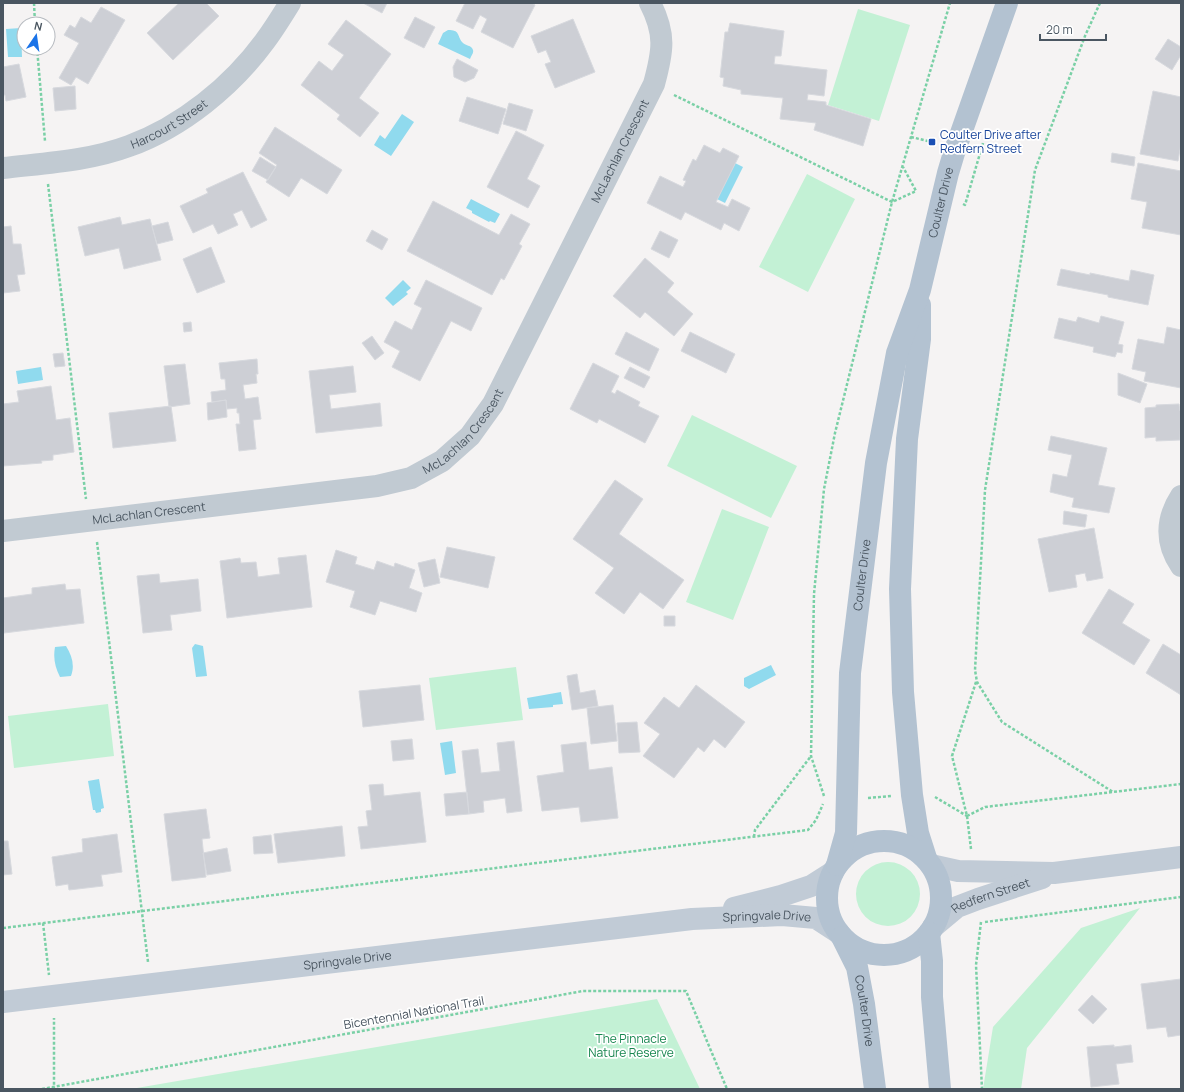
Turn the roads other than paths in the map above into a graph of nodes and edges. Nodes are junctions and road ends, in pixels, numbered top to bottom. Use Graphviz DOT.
graph roads {
  1 [pos="290,3"];
  2 [pos="650,3"];
  3 [pos="1007,3"];
  4 [pos="3,168"];
  5 [pos="920,290"];
  6 [pos="1181,496"];
  7 [pos="3,531"];
  8 [pos="1181,566"];
  9 [pos="1181,858"];
  10 [pos="929,862"];
  11 [pos="835,869"];
  12 [pos="1054,873"];
  13 [pos="692,919"];
  14 [pos="931,930"];
  15 [pos="840,935"];
  16 [pos="3,1002"];
  17 [pos="875,1089"];
  18 [pos="940,1089"];
  1 -- 4 [label="street, Harcourt Street"];
  2 -- 7 [label="street, McLachlan Crescent"];
  3 -- 5 [label="main road, Coulter Drive"];
  5 -- 10 [label="main road, Coulter Drive"];
  5 -- 11 [label="main road, Coulter Drive"];
  6 -- 8 [label="street"];
  9 -- 12 [label="main road, Redfern Street"];
  10 -- 11 [label="main road"];
  10 -- 12 [label="main road, Redfern Street"];
  10 -- 14 [label="main road"];
  11 -- 13 [label="main road, Springvale Drive"];
  11 -- 15 [label="main road"];
  12 -- 14 [label="main road, Redfern Street"];
  13 -- 15 [label="main road, Springvale Drive"];
  13 -- 16 [label="main road, Springvale Drive"];
  14 -- 15 [label="main road"];
  14 -- 18 [label="main road"];
  15 -- 17 [label="main road, Coulter Drive"];
}
